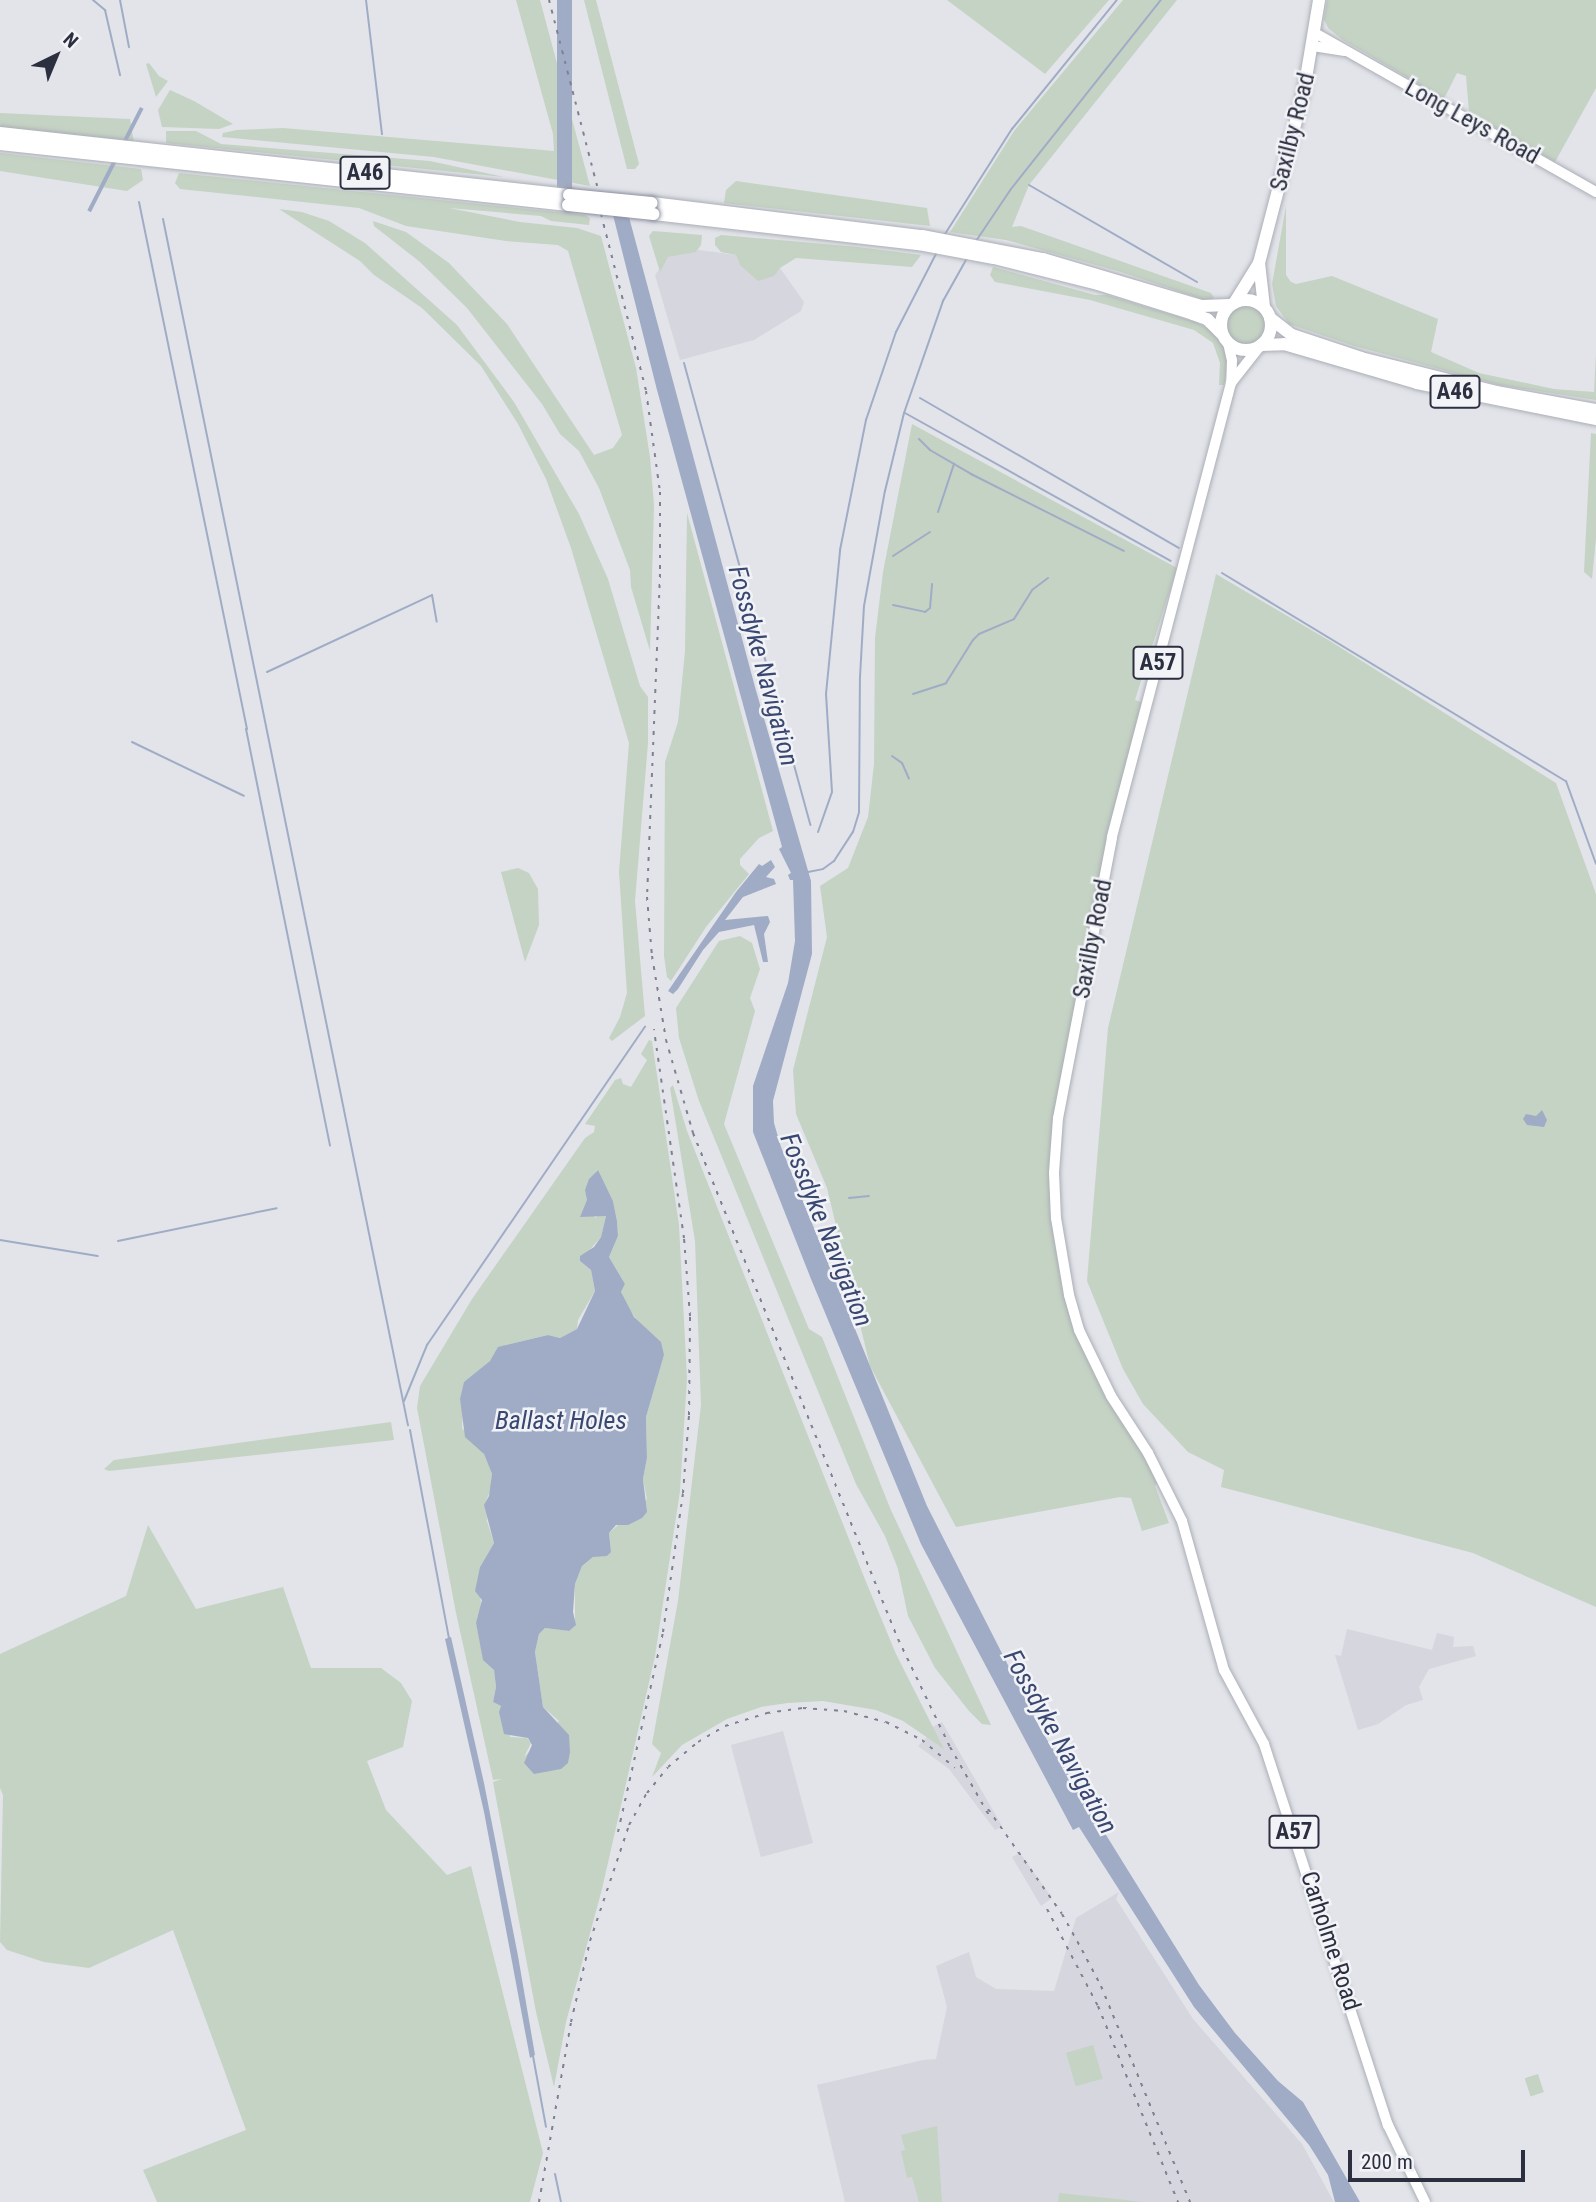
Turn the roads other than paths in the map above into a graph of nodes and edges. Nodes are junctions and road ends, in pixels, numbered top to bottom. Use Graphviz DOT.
graph roads {
  1 [pos="1319,0"];
  2 [pos="1314,39"];
  3 [pos="0,134"];
  4 [pos="0,144"];
  5 [pos="142,155"];
  6 [pos="1596,192"];
  7 [pos="996,254"];
  8 [pos="1259,263"];
  9 [pos="1233,304"];
  10 [pos="1267,312"];
  11 [pos="1225,338"];
  12 [pos="1261,346"];
  13 [pos="1231,383"];
  14 [pos="1596,410"];
  15 [pos="1596,419"];
  16 [pos="1165,1483"];
  17 [pos="1425,2202"];
  1 -- 2 [label="highway, Saxilby Road"];
  2 -- 6 [label="street, Long Leys Road"];
  2 -- 8 [label="highway, Saxilby Road"];
  3 -- 5 [label="highway, A46"];
  4 -- 5 [label="highway, A46"];
  5 -- 7 [label="highway, A46, bridge"];
  7 -- 9 [label="highway, A46"];
  7 -- 11 [label="highway, A46"];
  8 -- 9 [label="highway, Saxilby Road"];
  8 -- 10 [label="highway, Saxilby Road"];
  9 -- 10 [label="highway"];
  9 -- 11 [label="highway"];
  10 -- 12 [label="highway"];
  10 -- 14 [label="highway, A46"];
  11 -- 12 [label="highway"];
  11 -- 13 [label="main road, Saxilby Road / A57"];
  12 -- 13 [label="main road, Saxilby Road / A57"];
  12 -- 15 [label="highway, A46"];
  13 -- 16 [label="main road, Saxilby Road / A57"];
  16 -- 17 [label="main road, Carholme Road / A57"];
}
